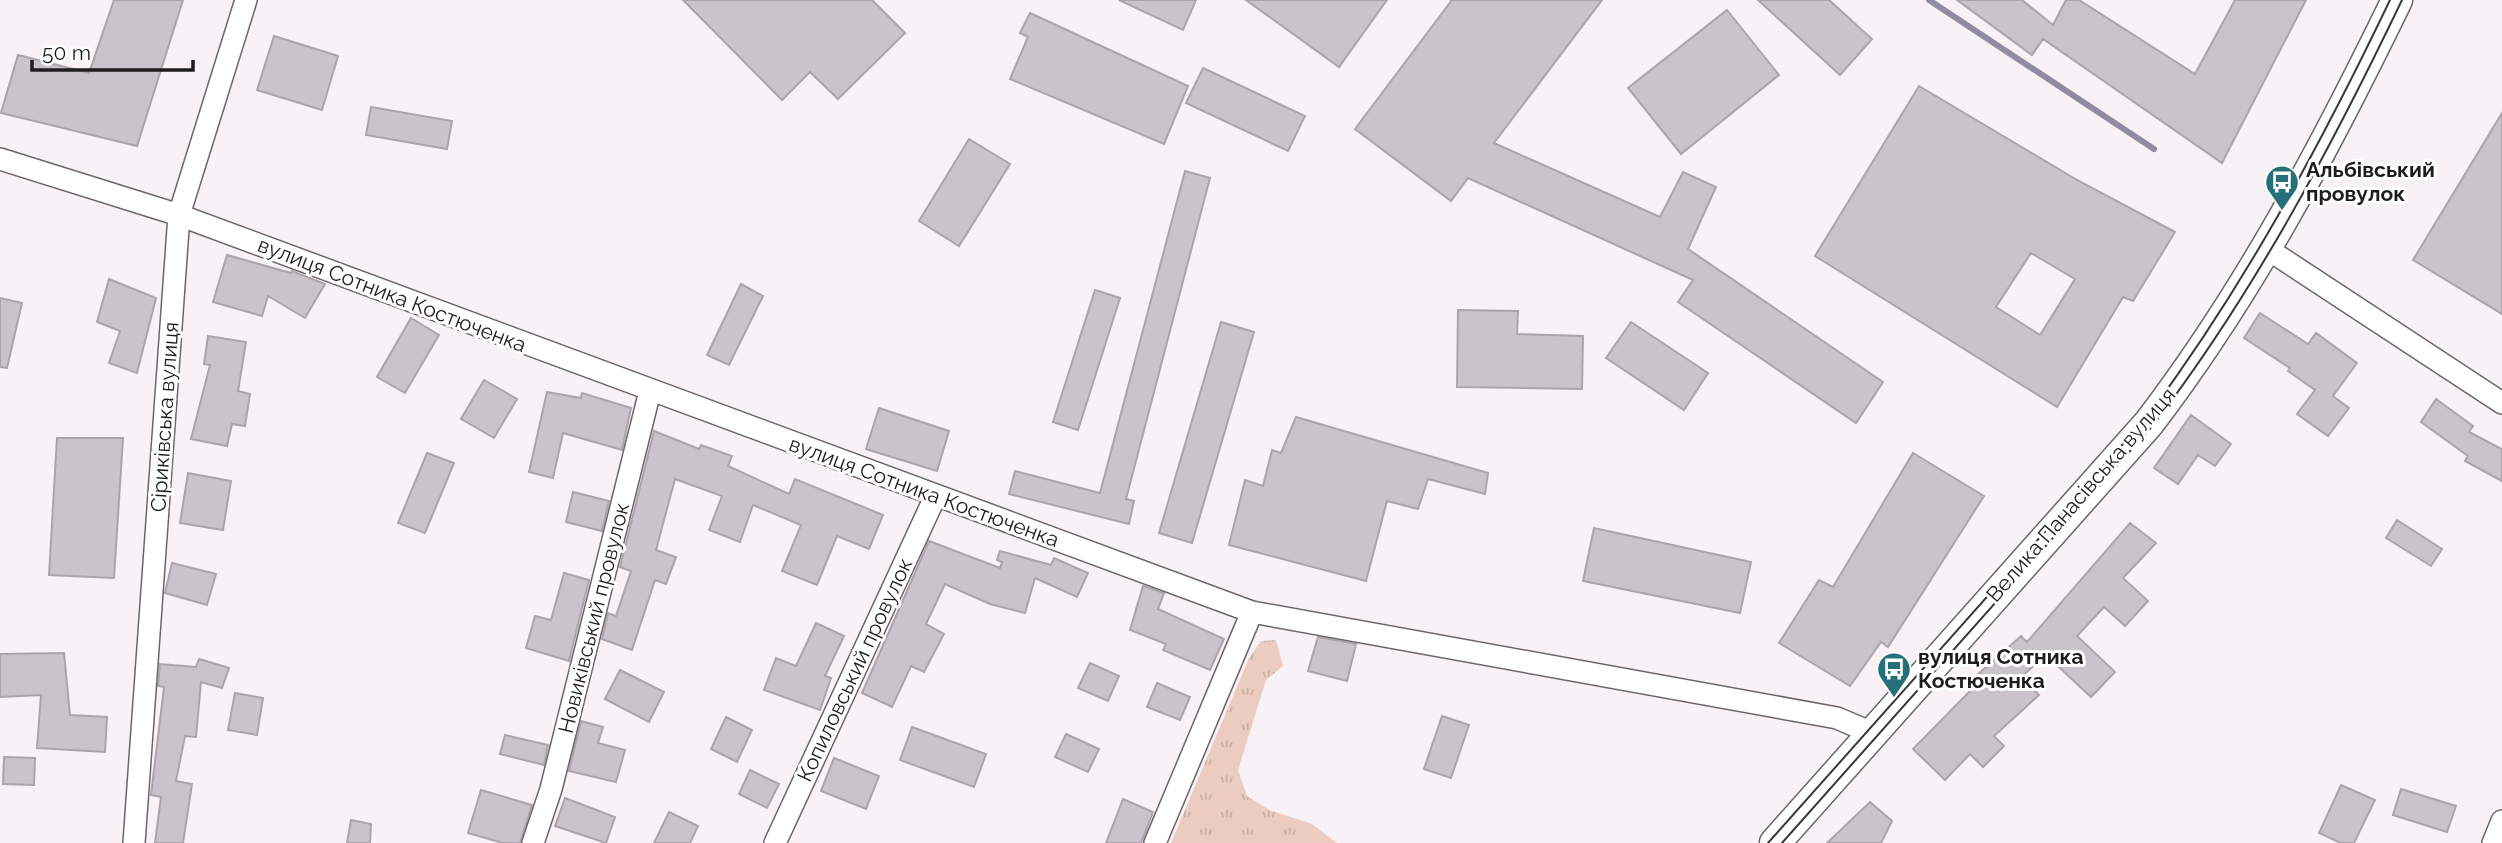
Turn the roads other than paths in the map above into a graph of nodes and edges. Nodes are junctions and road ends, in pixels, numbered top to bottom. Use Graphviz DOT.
graph roads {
  1 [pos="246,0"];
  2 [pos="2397,0"];
  3 [pos="0,159"];
  4 [pos="179,215"];
  5 [pos="2266,248"];
  6 [pos="650,391"];
  7 [pos="2502,403"];
  8 [pos="935,497"];
  9 [pos="1252,612"];
  10 [pos="1872,733"];
  11 [pos="2502,821"];
  12 [pos="134,843"];
  13 [pos="533,843"];
  14 [pos="775,843"];
  15 [pos="1155,843"];
  16 [pos="1775,843"];
  17 [pos="2493,843"];
  1 -- 4 [label="street, Сіриківська вулиця"];
  2 -- 5 [label="street, Велика Панасівська вулиця"];
  3 -- 4 [label="street, вулиця Сотника Костюченка"];
  4 -- 6 [label="street, вулиця Сотника Костюченка"];
  4 -- 12 [label="street, Сіриківська вулиця"];
  5 -- 7 [label="street"];
  5 -- 10 [label="street, Велика Панасівська вулиця"];
  6 -- 8 [label="street, вулиця Сотника Костюченка"];
  6 -- 13 [label="street, Новиківський провулок"];
  8 -- 9 [label="street, вулиця Сотника Костюченка"];
  8 -- 14 [label="street, Копиловський провулок"];
  9 -- 10 [label="street, вулиця Сотника Костюченка"];
  9 -- 15 [label="street"];
  10 -- 16 [label="street, Велика Панасівська вулиця"];
  11 -- 17 [label="street"];
}
